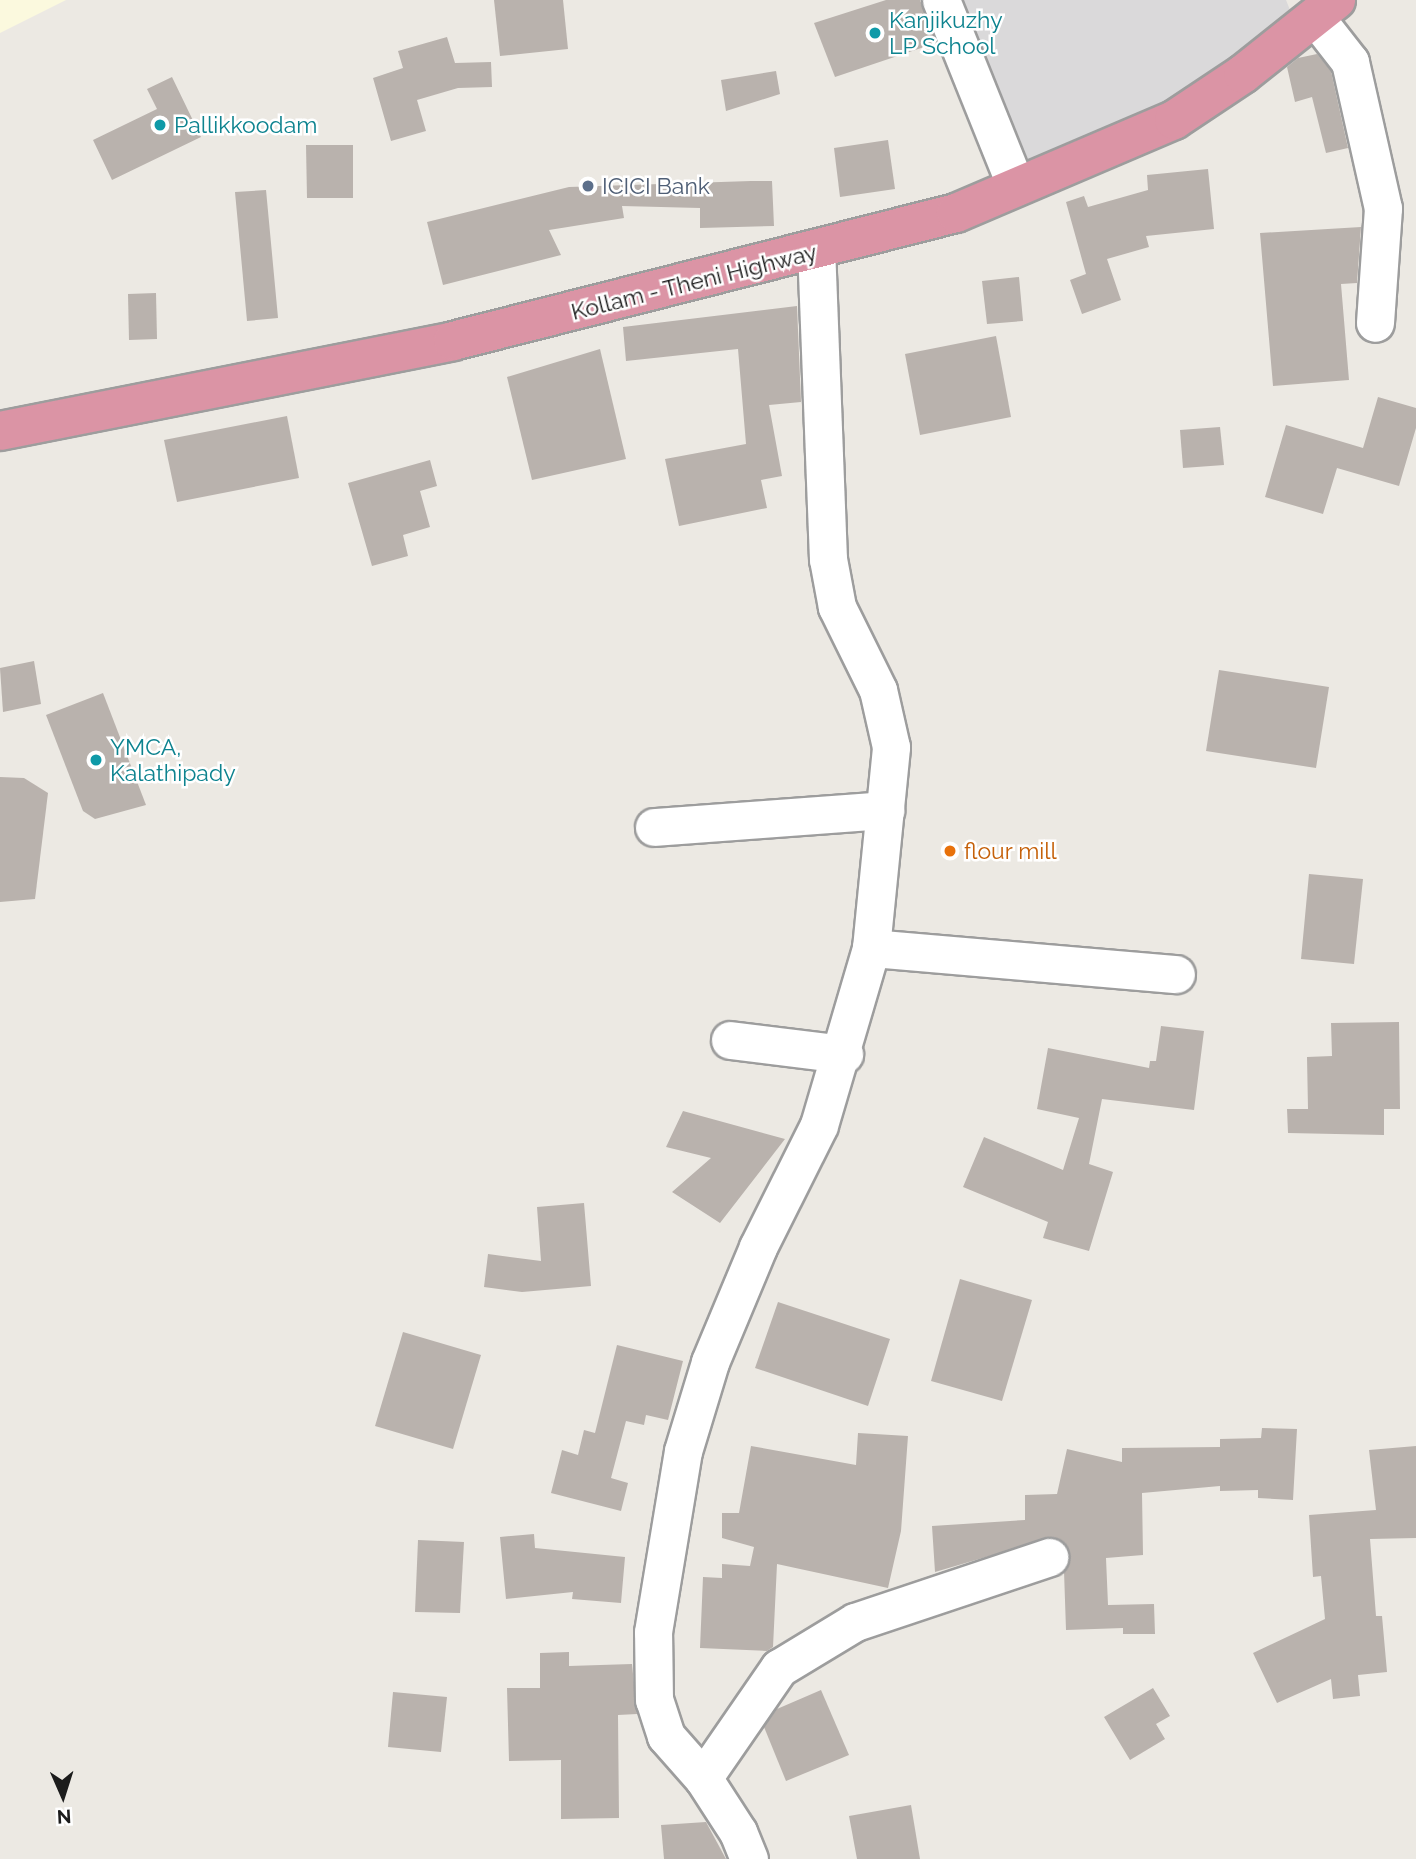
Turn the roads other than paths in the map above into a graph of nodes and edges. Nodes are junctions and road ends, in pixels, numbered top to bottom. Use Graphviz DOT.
graph roads {
  1 [pos="942,0"];
  2 [pos="1326,9"];
  3 [pos="1016,187"];
  4 [pos="816,251"];
  5 [pos="1376,323"];
  6 [pos="0,431"];
  7 [pos="885,810"];
  8 [pos="654,827"];
  9 [pos="871,948"];
  10 [pos="1176,974"];
  11 [pos="730,1040"];
  12 [pos="844,1054"];
  13 [pos="1049,1557"];
  14 [pos="703,1778"];
  15 [pos="749,1859"];
  1 -- 3 [label="street"];
  2 -- 3 [label="highway, Kollam - Theni Highway"];
  2 -- 5 [label="street"];
  3 -- 4 [label="highway, Kollam - Theni Highway"];
  4 -- 6 [label="highway, Kollam - Theni Highway"];
  4 -- 7 [label="street"];
  7 -- 8 [label="street"];
  7 -- 9 [label="street"];
  9 -- 10 [label="street"];
  9 -- 12 [label="street"];
  11 -- 12 [label="street"];
  12 -- 14 [label="street"];
  13 -- 14 [label="street"];
  14 -- 15 [label="street"];
}
